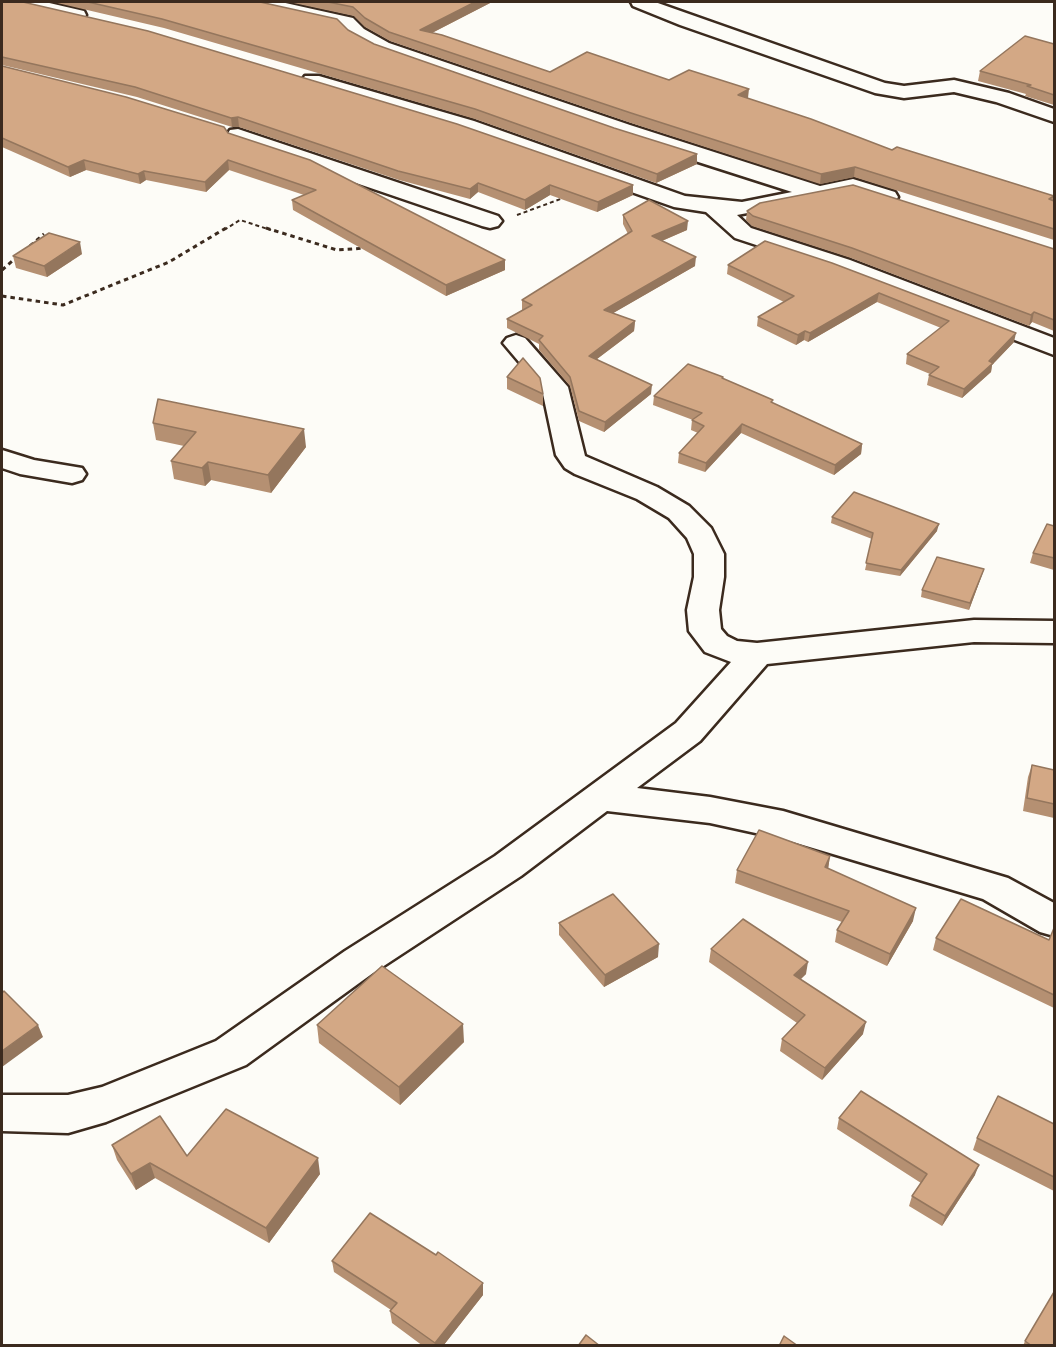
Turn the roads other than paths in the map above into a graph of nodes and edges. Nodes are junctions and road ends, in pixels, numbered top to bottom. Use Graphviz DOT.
graph roads {
  1 [pos="24,2"];
  2 [pos="259,2"];
  3 [pos="640,2"];
  4 [pos="99,20"];
  5 [pos="293,75"];
  6 [pos="1054,116"];
  7 [pos="238,135"];
  8 [pos="816,192"];
  9 [pos="909,205"];
  10 [pos="714,207"];
  11 [pos="490,221"];
  12 [pos="516,344"];
  13 [pos="1054,347"];
  14 [pos="2,459"];
  15 [pos="72,474"];
  16 [pos="1054,632"];
  17 [pos="757,654"];
  18 [pos="600,797"];
  19 [pos="1054,921"];
  20 [pos="2,1113"];
  1 -- 4 [label="street"];
  2 -- 8 [label="street"];
  3 -- 6 [label="street"];
  5 -- 10 [label="street"];
  7 -- 11 [label="street"];
  8 -- 9 [label="street"];
  8 -- 10 [label="street"];
  10 -- 13 [label="street"];
  12 -- 17 [label="street"];
  14 -- 15 [label="street"];
  16 -- 17 [label="street"];
  17 -- 18 [label="street"];
  18 -- 19 [label="street"];
  18 -- 20 [label="street"];
}
